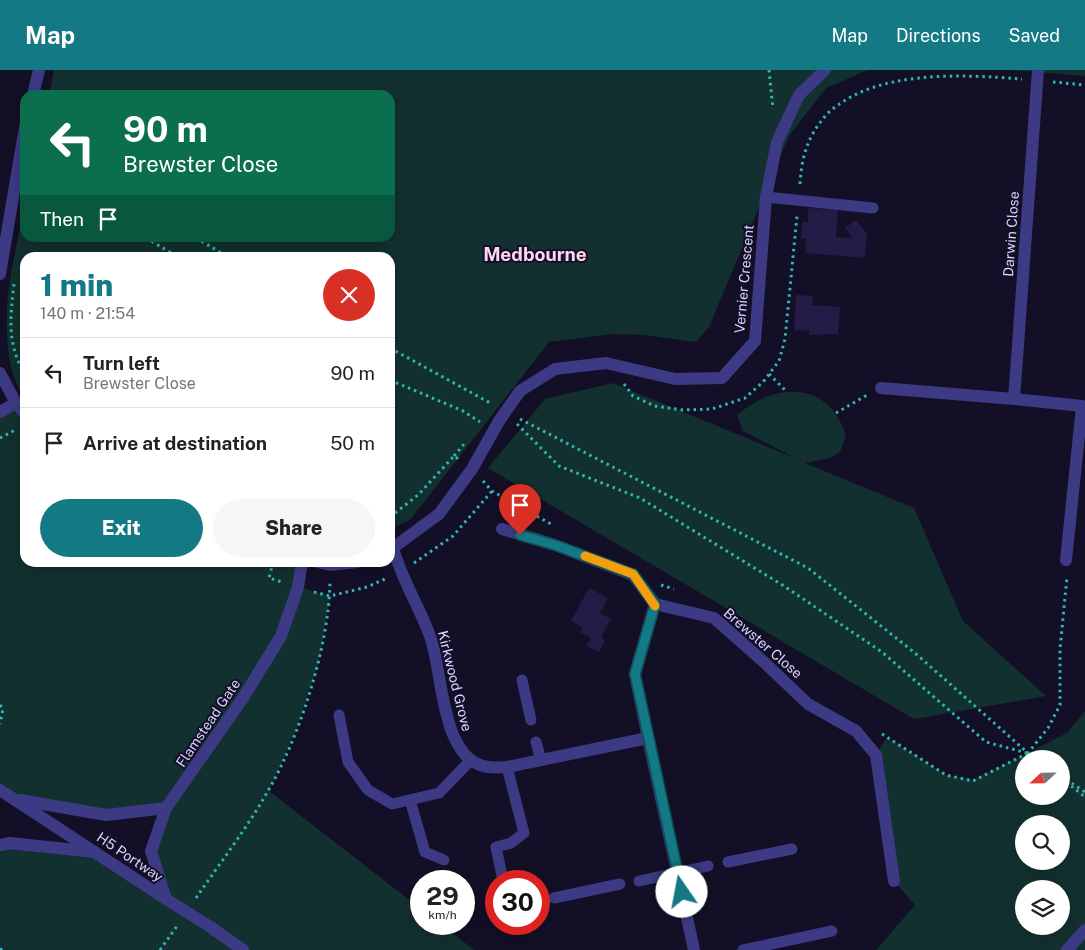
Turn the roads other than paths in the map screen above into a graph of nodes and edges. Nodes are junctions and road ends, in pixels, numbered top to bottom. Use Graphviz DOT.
graph roads {
  1 [pos="39,70"];
  2 [pos="825,70"];
  3 [pos="1038,70"];
  4 [pos="34,90"];
  5 [pos="20,154"];
  6 [pos="766,197"];
  7 [pos="874,208"];
  8 [pos="1,255"];
  9 [pos="0,274"];
  10 [pos="0,373"];
  11 [pos="880,388"];
  12 [pos="1014,399"];
  13 [pos="16,403"];
  14 [pos="1084,406"];
  15 [pos="20,408"];
  16 [pos="0,412"];
  17 [pos="502,530"];
  18 [pos="395,547"];
  19 [pos="395,558"];
  20 [pos="1066,560"];
  21 [pos="301,567"];
  22 [pos="655,604"];
  23 [pos="522,680"];
  24 [pos="339,715"];
  25 [pos="531,720"];
  26 [pos="648,738"];
  27 [pos="536,742"];
  28 [pos="471,760"];
  29 [pos="541,760"];
  30 [pos="507,766"];
  31 [pos="0,790"];
  32 [pos="15,799"];
  33 [pos="410,800"];
  34 [pos="166,808"];
  35 [pos="0,845"];
  36 [pos="792,849"];
  37 [pos="97,853"];
  38 [pos="444,860"];
  39 [pos="728,862"];
  40 [pos="708,866"];
  41 [pos="501,870"];
  42 [pos="678,873"];
  43 [pos="639,880"];
  44 [pos="894,881"];
  45 [pos="620,884"];
  46 [pos="554,898"];
  47 [pos="166,899"];
  48 [pos="832,930"];
  49 [pos="1085,930"];
  50 [pos="243,950"];
  51 [pos="694,950"];
  52 [pos="743,950"];
  53 [pos="1066,950"];
  1 -- 4 [label="street"];
  2 -- 6 [label="street, Vernier Crescent"];
  3 -- 12 [label="street, Darwin Close"];
  5 -- 8 [label="street"];
  6 -- 7 [label="lane"];
  6 -- 18 [label="street, Vernier Crescent"];
  8 -- 9 [label="street"];
  10 -- 13 [label="street"];
  11 -- 12 [label="street"];
  12 -- 14 [label="street"];
  13 -- 15 [label="street"];
  13 -- 16 [label="street"];
  14 -- 20 [label="street"];
  17 -- 22 [label="street"];
  19 -- 28 [label="street, Kirkwood Grove"];
  21 -- 34 [label="street, Flamstead Gate"];
  22 -- 26 [label="street"];
  22 -- 44 [label="street, Brewster Close"];
  23 -- 25 [label="lane"];
  24 -- 33 [label="lane"];
  26 -- 29 [label="street"];
  26 -- 42 [label="street"];
  27 -- 29 [label="lane"];
  28 -- 30 [label="street"];
  28 -- 33 [label="lane"];
  29 -- 30 [label="street"];
  30 -- 41 [label="lane"];
  31 -- 32 [label="street, H5 Portway"];
  32 -- 34 [label="street"];
  32 -- 37 [label="street, H5 Portway"];
  33 -- 38 [label="lane"];
  34 -- 47 [label="street, Flamstead Gate"];
  35 -- 37 [label="street"];
  36 -- 39 [label="lane"];
  37 -- 47 [label="street, H5 Portway"];
  40 -- 42 [label="lane"];
  42 -- 43 [label="lane"];
  42 -- 51 [label="street"];
  45 -- 46 [label="lane"];
  47 -- 50 [label="street, H5 Portway, bridge"];
  48 -- 52 [label="lane"];
  49 -- 53 [label="street"];
}
